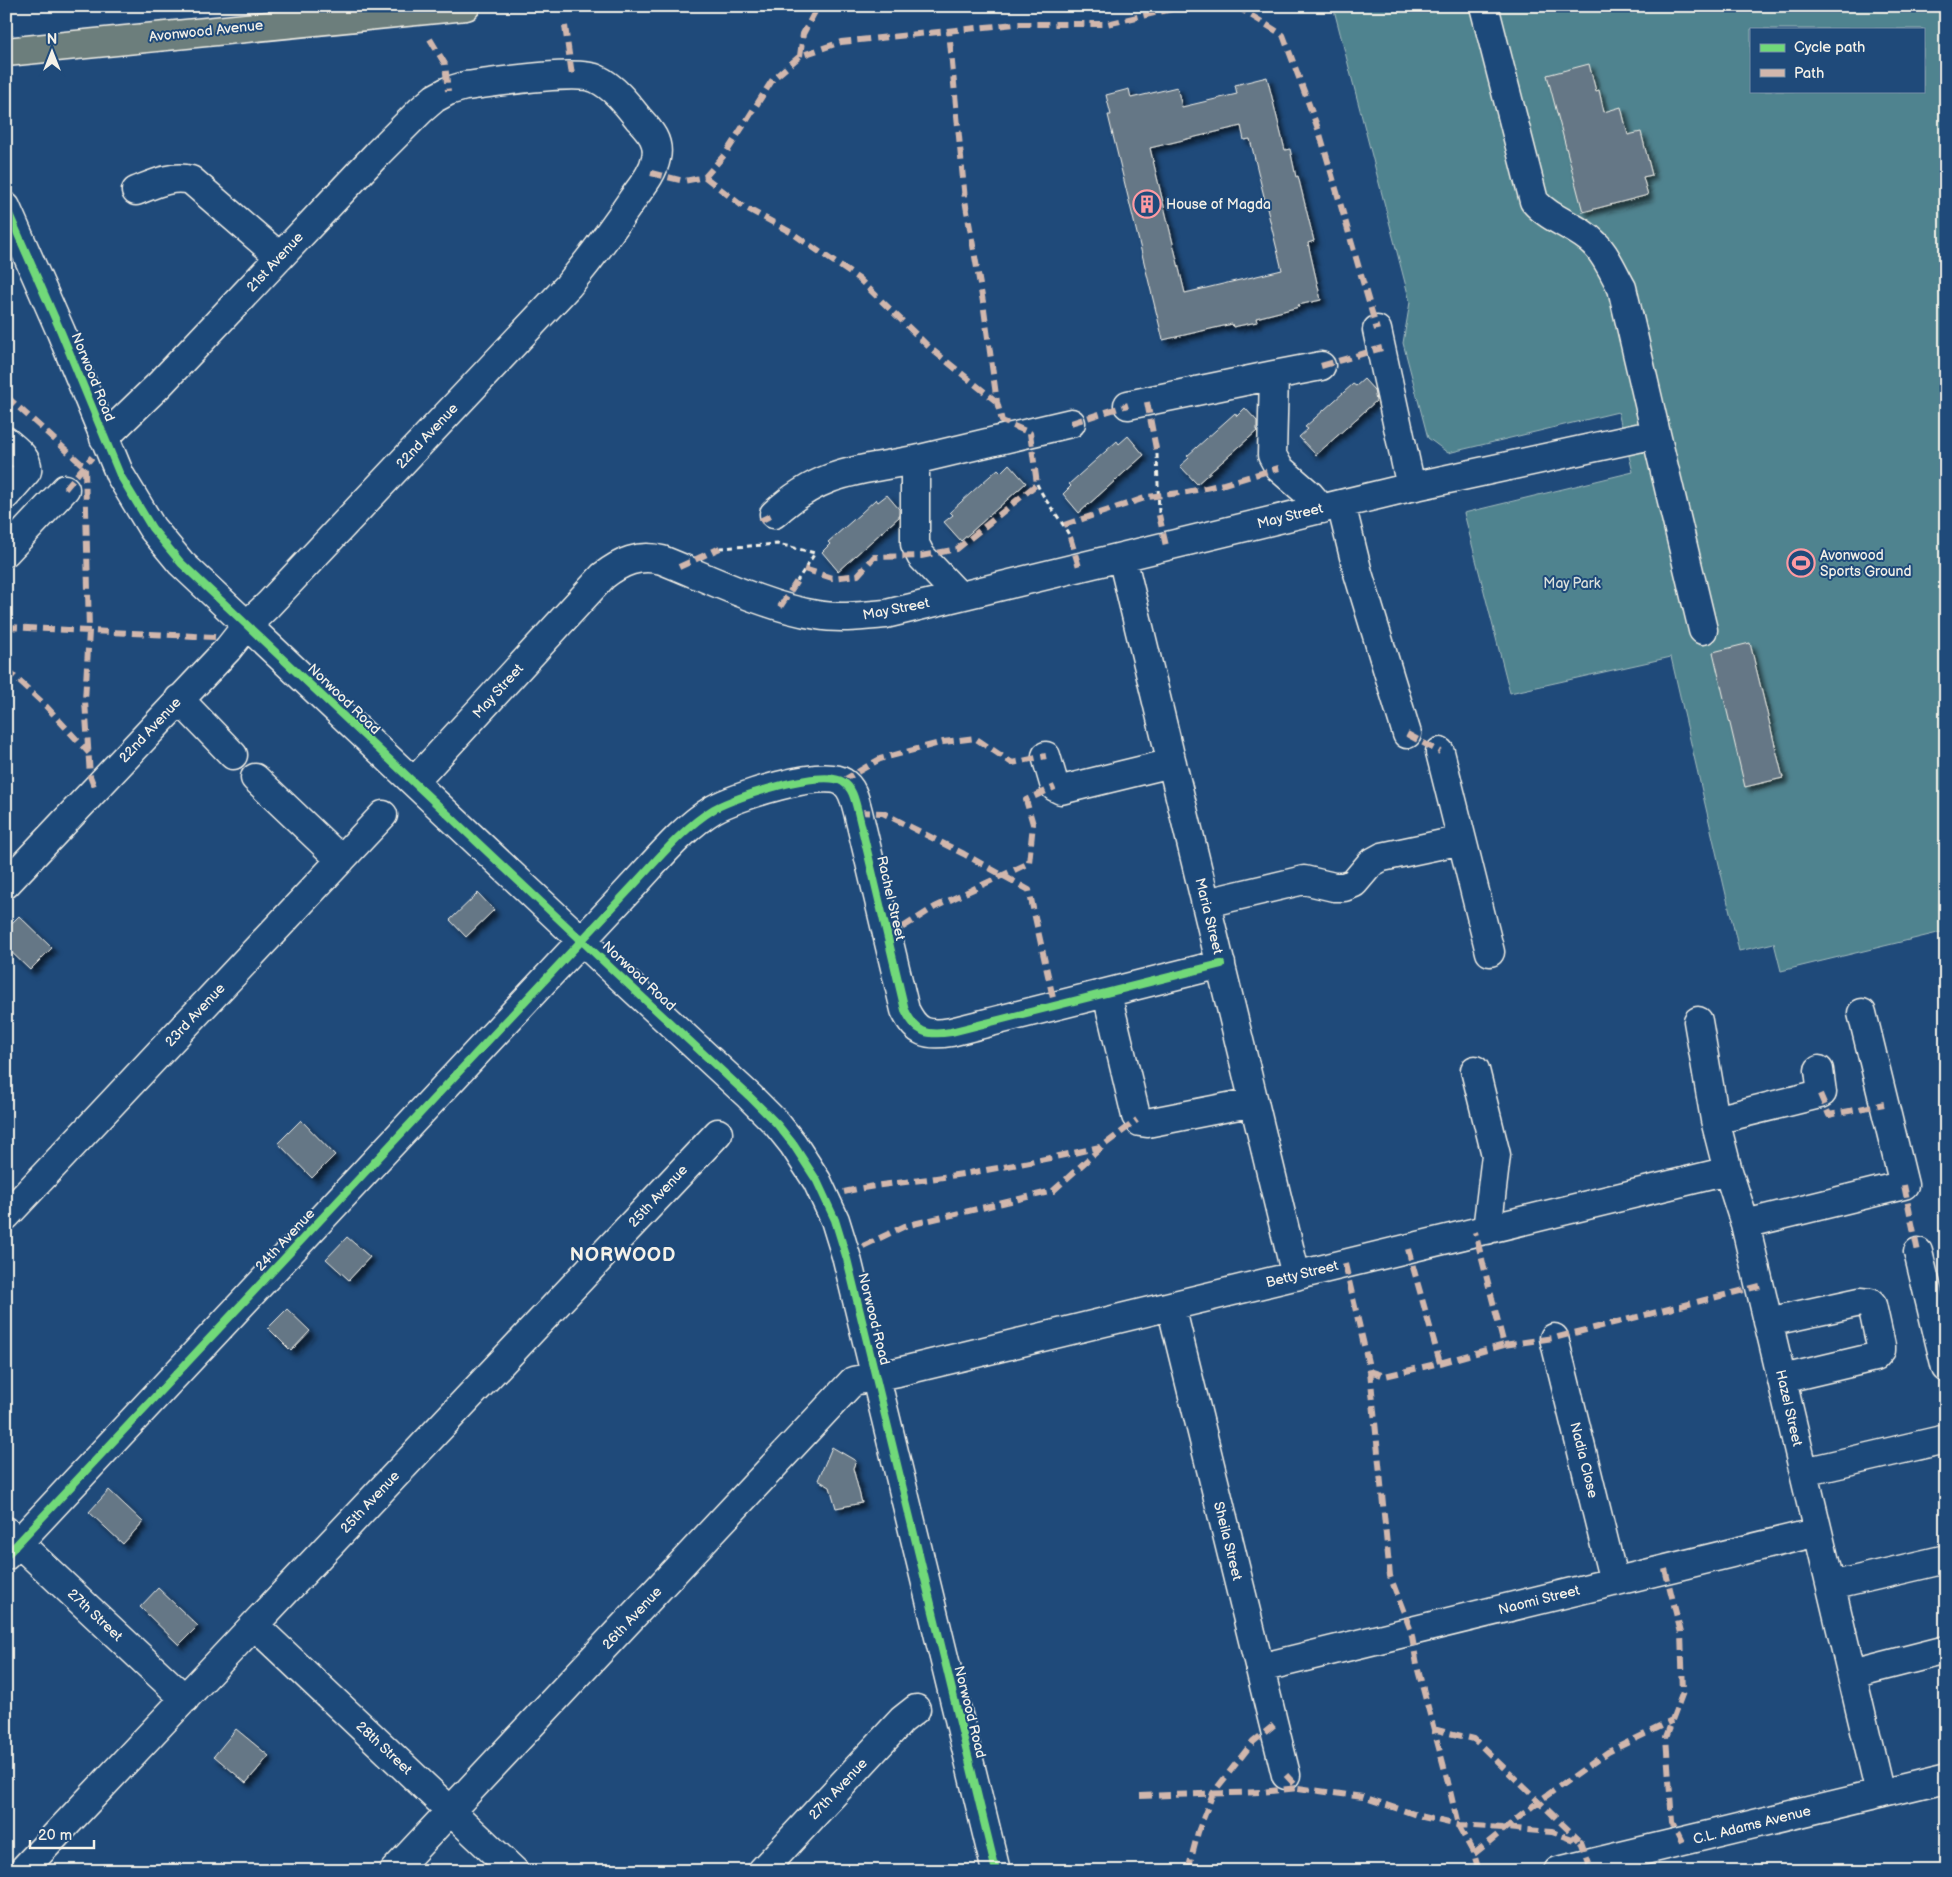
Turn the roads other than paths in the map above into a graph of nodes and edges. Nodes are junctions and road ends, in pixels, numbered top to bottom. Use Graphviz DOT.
graph roads {
  1 [pos="466,6"];
  2 [pos="1484,6"];
  3 [pos="6,52"];
  4 [pos="448,91"];
  5 [pos="136,190"];
  6 [pos="6,207"];
  7 [pos="280,256"];
  8 [pos="1378,330"];
  9 [pos="1321,366"];
  10 [pos="1274,375"];
  11 [pos="1128,405"];
  12 [pos="1071,423"];
  13 [pos="1656,434"];
  14 [pos="104,438"];
  15 [pos="6,441"];
  16 [pos="915,460"];
  17 [pos="1411,487"];
  18 [pos="65,489"];
  19 [pos="6,495"];
  20 [pos="1332,506"];
  21 [pos="774,514"];
  22 [pos="10,541"];
  23 [pos="1122,557"];
  24 [pos="958,595"];
  25 [pos="247,624"];
  26 [pos="1703,630"];
  27 [pos="179,699"];
  28 [pos="1407,734"];
  29 [pos="1440,752"];
  30 [pos="233,755"];
  31 [pos="1046,756"];
  32 [pos="1172,762"];
  33 [pos="255,778"];
  34 [pos="414,782"];
  35 [pos="383,815"];
  36 [pos="1462,840"];
  37 [pos="341,860"];
  38 [pos="6,884"];
  39 [pos="1206,903"];
  40 [pos="582,940"];
  41 [pos="1490,952"];
  42 [pos="1221,964"];
  43 [pos="1107,994"];
  44 [pos="1862,1013"];
  45 [pos="1698,1021"];
  46 [pos="1475,1070"];
  47 [pos="1819,1070"];
  48 [pos="1254,1102"];
  49 [pos="1715,1120"];
  50 [pos="718,1133"];
  51 [pos="1728,1171"];
  52 [pos="6,1216"];
  53 [pos="1745,1224"];
  54 [pos="1487,1230"];
  55 [pos="1918,1252"];
  56 [pos="1296,1276"];
  57 [pos="1170,1306"];
  58 [pos="1768,1322"];
  59 [pos="1554,1338"];
  60 [pos="1946,1368"];
  61 [pos="876,1377"];
  62 [pos="1782,1379"];
  63 [pos="1946,1439"];
  64 [pos="1804,1472"];
  65 [pos="1818,1532"];
  66 [pos="10,1543"];
  67 [pos="1942,1560"];
  68 [pos="1614,1582"];
  69 [pos="1831,1586"];
  70 [pos="254,1625"];
  71 [pos="1946,1650"];
  72 [pos="1260,1668"];
  73 [pos="1852,1674"];
  74 [pos="185,1699"];
  75 [pos="916,1709"];
  76 [pos="1286,1775"];
  77 [pos="1946,1778"];
  78 [pos="1880,1794"];
  79 [pos="451,1810"];
  80 [pos="1636,1862"];
  81 [pos="22,1871"];
  82 [pos="394,1871"];
  83 [pos="514,1871"];
  84 [pos="762,1871"];
  85 [pos="996,1871"];
  86 [pos="1558,1871"];
  1 -- 3 [label="main road, Avonwood Avenue"];
  2 -- 13 [label="street"];
  4 -- 7 [label="street, 21st Avenue"];
  4 -- 25 [label="street, 22nd Avenue"];
  5 -- 7 [label="street"];
  6 -- 14 [label="street, Norwood Road"];
  7 -- 14 [label="street, 21st Avenue"];
  8 -- 17 [label="street"];
  9 -- 10 [label="street"];
  10 -- 11 [label="street"];
  10 -- 20 [label="street"];
  12 -- 16 [label="street"];
  13 -- 17 [label="street, May Street"];
  13 -- 26 [label="street"];
  14 -- 25 [label="street, Norwood Road"];
  15 -- 19 [label="street"];
  16 -- 21 [label="street"];
  16 -- 24 [label="street"];
  17 -- 20 [label="street, May Street"];
  18 -- 22 [label="street"];
  20 -- 23 [label="street, May Street"];
  20 -- 28 [label="street"];
  23 -- 24 [label="street, May Street"];
  23 -- 32 [label="street, Maria Street"];
  24 -- 34 [label="street, May Street"];
  25 -- 27 [label="street, 22nd Avenue"];
  25 -- 34 [label="street, Norwood Road"];
  27 -- 30 [label="street"];
  27 -- 38 [label="street, 22nd Avenue"];
  29 -- 36 [label="street"];
  31 -- 32 [label="street"];
  32 -- 39 [label="street, Maria Street"];
  33 -- 37 [label="street"];
  34 -- 40 [label="street, Norwood Road"];
  35 -- 37 [label="street, 23rd Avenue"];
  36 -- 39 [label="street"];
  36 -- 41 [label="street"];
  37 -- 52 [label="street, 23rd Avenue"];
  39 -- 42 [label="street, Maria Street"];
  40 -- 43 [label="street, Rachel Street"];
  40 -- 61 [label="street, Norwood Road"];
  40 -- 66 [label="street, 24th Avenue"];
  42 -- 43 [label="street, Rachel Street"];
  42 -- 48 [label="street, Maria Street"];
  43 -- 48 [label="street"];
  44 -- 53 [label="street"];
  45 -- 49 [label="street, Hazel Street"];
  46 -- 54 [label="street"];
  47 -- 49 [label="street"];
  48 -- 56 [label="street, Maria Street"];
  49 -- 51 [label="street, Hazel Street"];
  50 -- 70 [label="street, 25th Avenue"];
  51 -- 53 [label="street, Hazel Street"];
  51 -- 54 [label="street, Betty Street"];
  53 -- 58 [label="street, Hazel Street"];
  54 -- 56 [label="street, Betty Street"];
  55 -- 60 [label="street"];
  56 -- 57 [label="street, Betty Street"];
  57 -- 61 [label="street, Betty Street"];
  57 -- 72 [label="street, Sheila Street"];
  58 -- 62 [label="street, Hazel Street"];
  58 -- 62 [label="street"];
  59 -- 68 [label="street, Nadia Close"];
  61 -- 79 [label="street, 26th Avenue"];
  61 -- 85 [label="street, Norwood Road"];
  62 -- 64 [label="street, Hazel Street"];
  63 -- 64 [label="street"];
  64 -- 65 [label="street, Hazel Street"];
  65 -- 68 [label="street, Naomi Street"];
  65 -- 69 [label="street, Hazel Street"];
  66 -- 74 [label="street, 27th Street"];
  67 -- 69 [label="street"];
  68 -- 72 [label="street, Naomi Street"];
  69 -- 73 [label="street, Hazel Street"];
  70 -- 74 [label="street, 25th Avenue"];
  70 -- 79 [label="street, 28th Street"];
  71 -- 73 [label="street"];
  72 -- 76 [label="street, Sheila Street"];
  73 -- 78 [label="street, Hazel Street"];
  74 -- 81 [label="street, 25th Avenue"];
  75 -- 84 [label="street, 27th Avenue"];
  77 -- 78 [label="street, C.L. Adams Avenue"];
  78 -- 80 [label="street, C.L. Adams Avenue"];
  79 -- 82 [label="street, 26th Avenue"];
  79 -- 83 [label="street, 28th Street"];
  80 -- 86 [label="street, C.L. Adams Avenue"];
}
